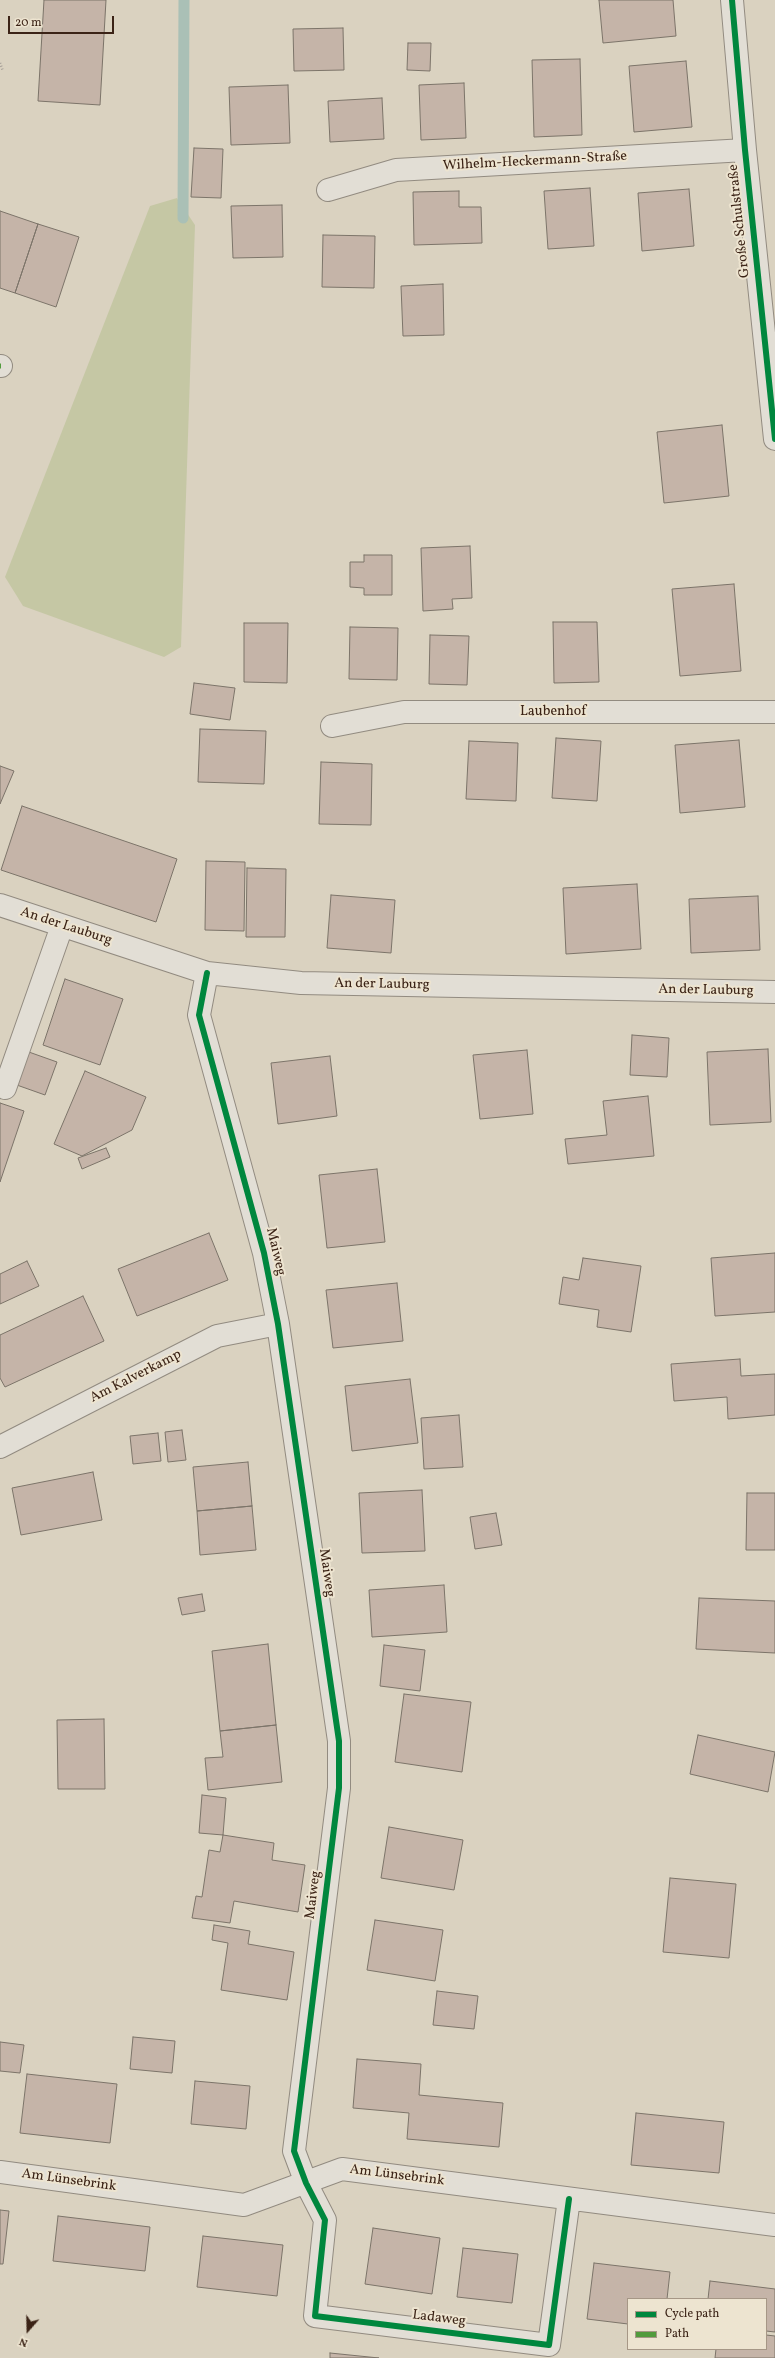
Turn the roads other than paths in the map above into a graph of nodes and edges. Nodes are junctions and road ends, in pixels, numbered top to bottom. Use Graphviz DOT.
graph roads {
  1 [pos="732,0"];
  2 [pos="745,150"];
  3 [pos="328,190"];
  4 [pos="775,439"];
  5 [pos="775,712"];
  6 [pos="332,726"];
  7 [pos="0,905"];
  8 [pos="62,926"];
  9 [pos="207,973"];
  10 [pos="775,992"];
  11 [pos="5,1088"];
  12 [pos="278,1324"];
  13 [pos="0,1447"];
  14 [pos="0,2172"];
  15 [pos="306,2183"];
  16 [pos="569,2199"];
  17 [pos="775,2225"];
  1 -- 2 [label="street, Große Schulstraße"];
  2 -- 3 [label="street, Wilhelm-Heckermann-Straße"];
  2 -- 4 [label="street, Große Schulstraße"];
  5 -- 6 [label="street, Laubenhof"];
  7 -- 8 [label="street, An der Lauburg"];
  8 -- 9 [label="street, An der Lauburg"];
  8 -- 11 [label="street"];
  9 -- 10 [label="street, An der Lauburg"];
  9 -- 12 [label="street, Maiweg"];
  12 -- 13 [label="street, Am Kalverkamp"];
  12 -- 15 [label="street, Maiweg"];
  14 -- 15 [label="street, Am Lünsebrink"];
  15 -- 16 [label="street, Am Lünsebrink"];
  15 -- 16 [label="street, Ladaweg"];
  16 -- 17 [label="street, Am Lünsebrink"];
}
